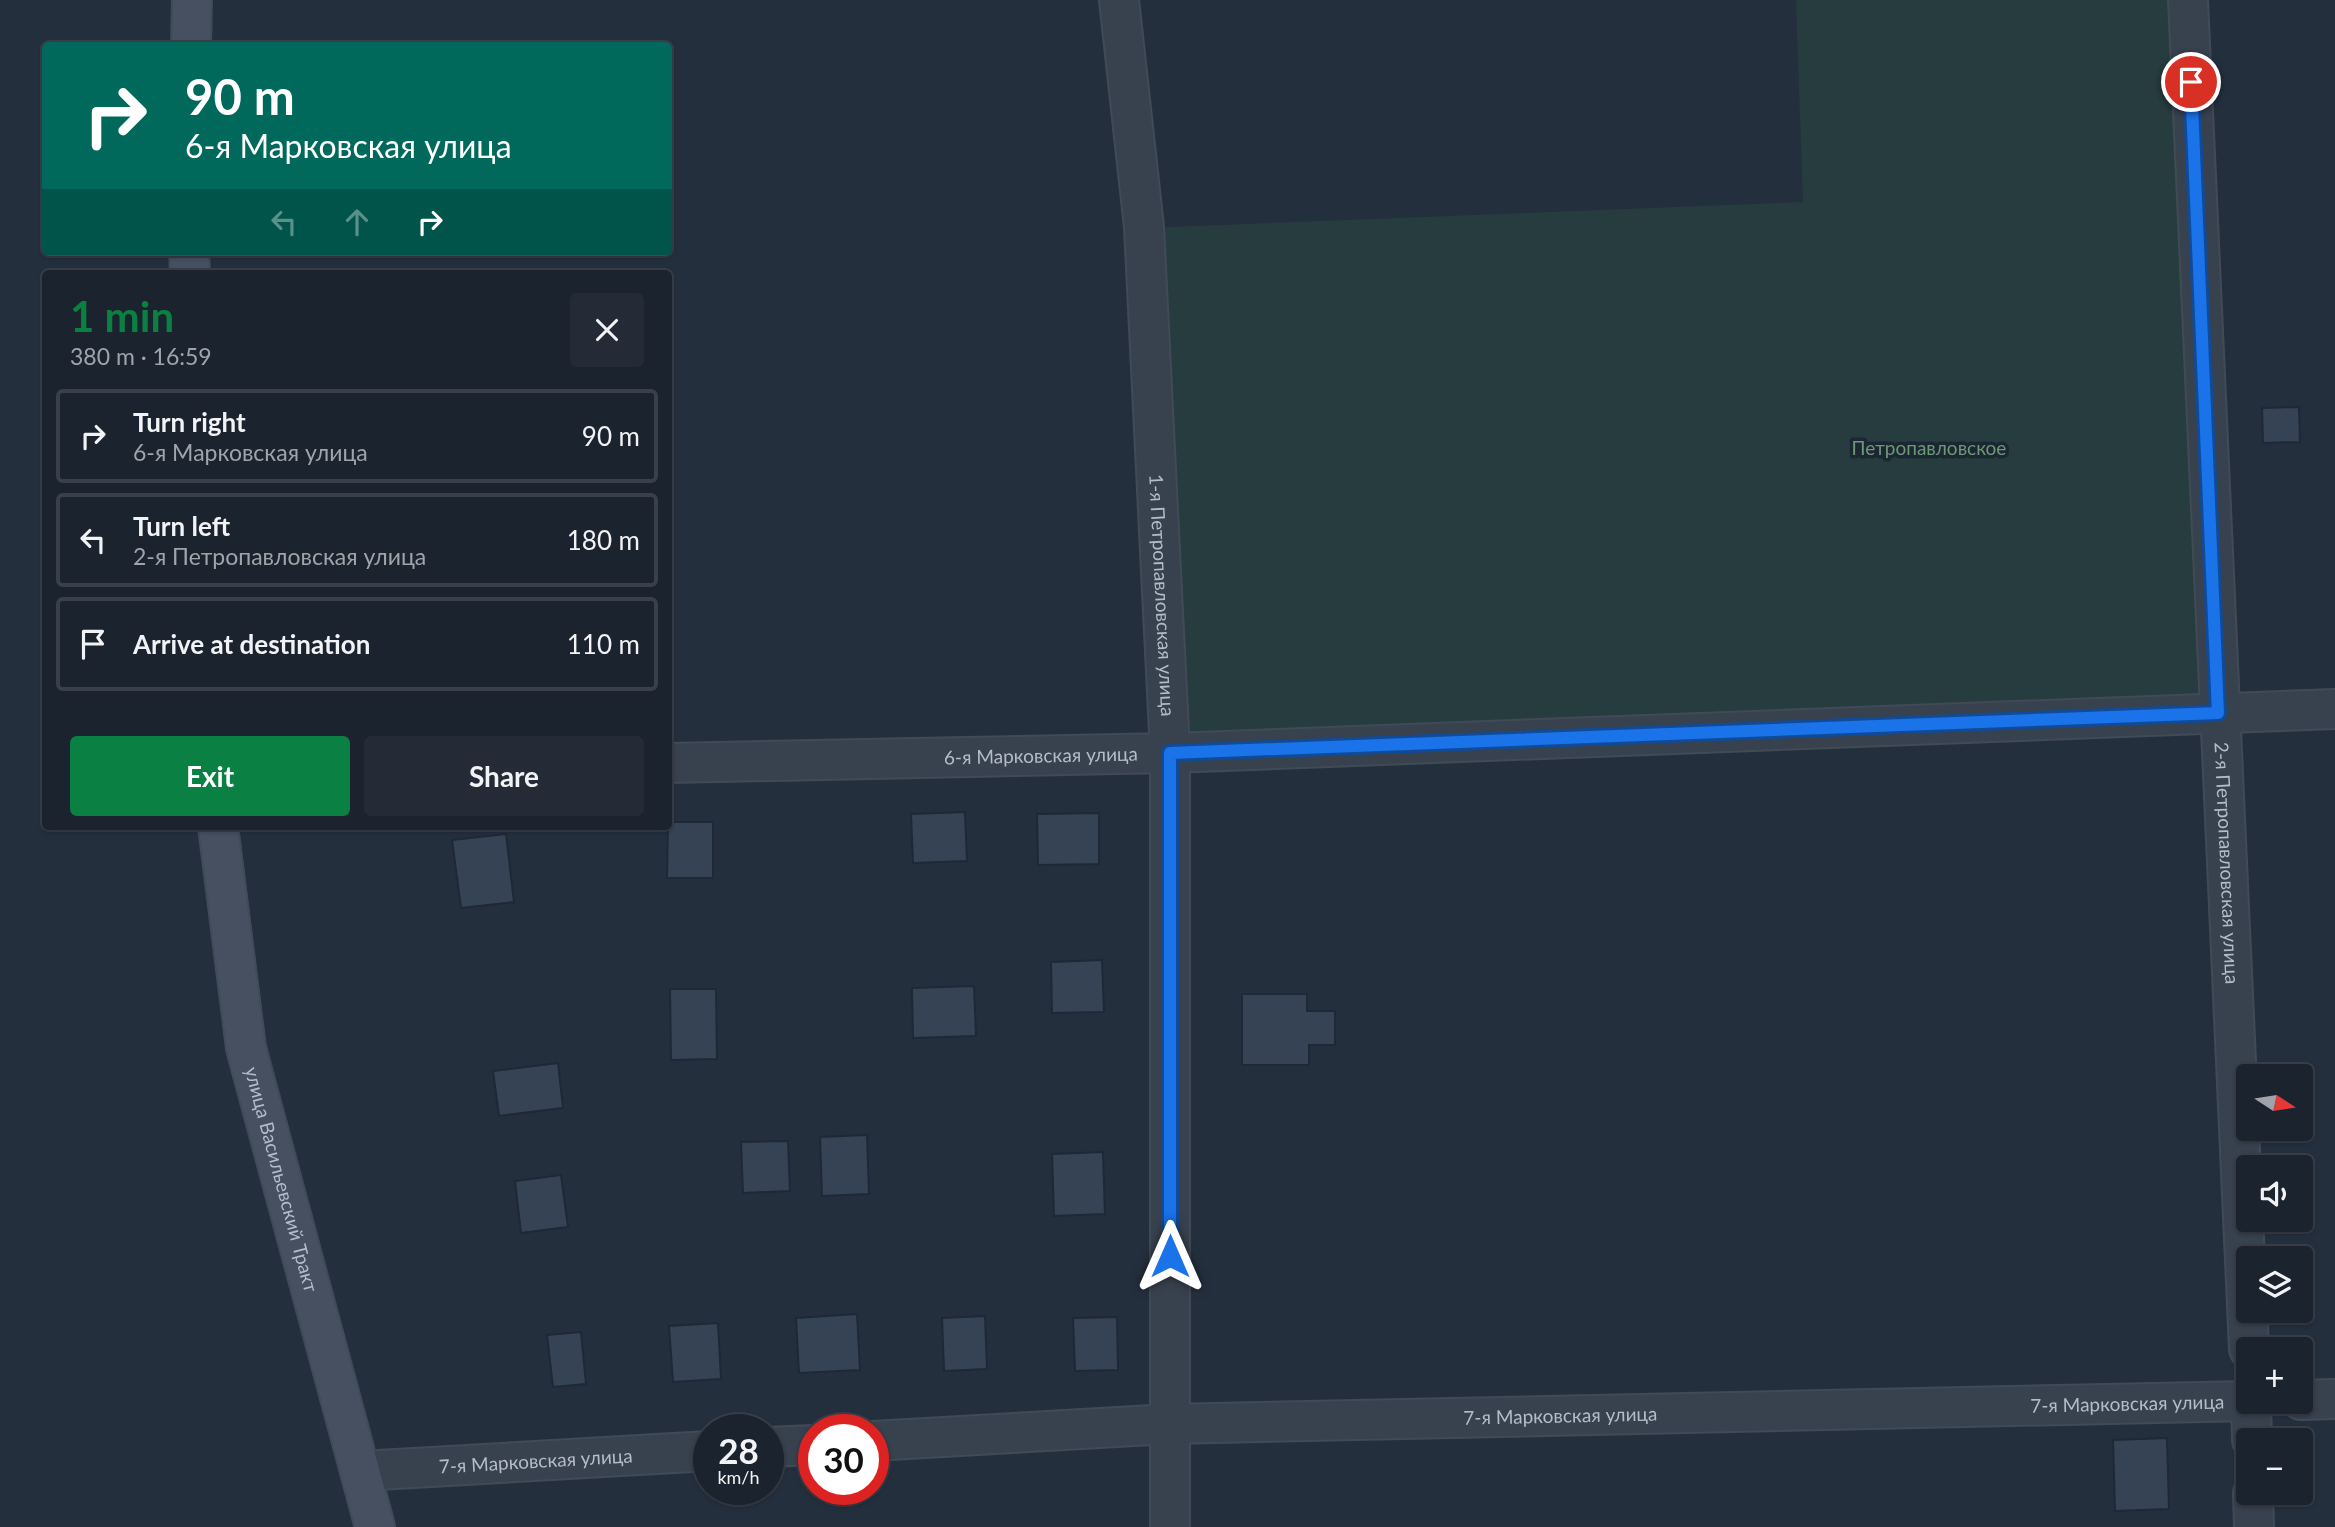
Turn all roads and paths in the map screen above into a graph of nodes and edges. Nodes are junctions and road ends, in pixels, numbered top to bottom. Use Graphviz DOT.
graph roads {
  1 [pos="192,0"];
  2 [pos="1119,0"];
  3 [pos="2188,0"];
  4 [pos="191,42"];
  5 [pos="2335,709"];
  6 [pos="2218,713"];
  7 [pos="1170,753"];
  8 [pos="672,763"];
  9 [pos="219,830"];
  10 [pos="2248,1337"];
  11 [pos="2335,1399"];
  12 [pos="2313,1400"];
  13 [pos="2236,1401"];
  14 [pos="1170,1424"];
  15 [pos="889,1440"];
  16 [pos="693,1452"];
  17 [pos="361,1471"];
  18 [pos="2253,1505"];
  19 [pos="375,1527"];
  20 [pos="1170,1527"];
  21 [pos="2254,1527"];
  1 -- 4 [label="main road"];
  2 -- 7 [label="street, 1-я Петропавловская улица"];
  3 -- 6 [label="street, 2-я Петропавловская улица"];
  5 -- 6 [label="street, 6-я Марковская улица"];
  6 -- 7 [label="street, 6-я Марковская улица"];
  6 -- 10 [label="street, 2-я Петропавловская улица"];
  7 -- 8 [label="street, 6-я Марковская улица"];
  7 -- 14 [label="street, 1-я Петропавловская улица"];
  9 -- 17 [label="main road, улица Васильевский Тракт"];
  11 -- 12 [label="street"];
  13 -- 14 [label="street, 7-я Марковская улица"];
  14 -- 15 [label="street, 7-я Марковская улица"];
  14 -- 20 [label="street, 1-я Петропавловская улица"];
  16 -- 17 [label="street, 7-я Марковская улица"];
  17 -- 19 [label="main road, улица Васильевский Тракт"];
  18 -- 21 [label="street"];
}
